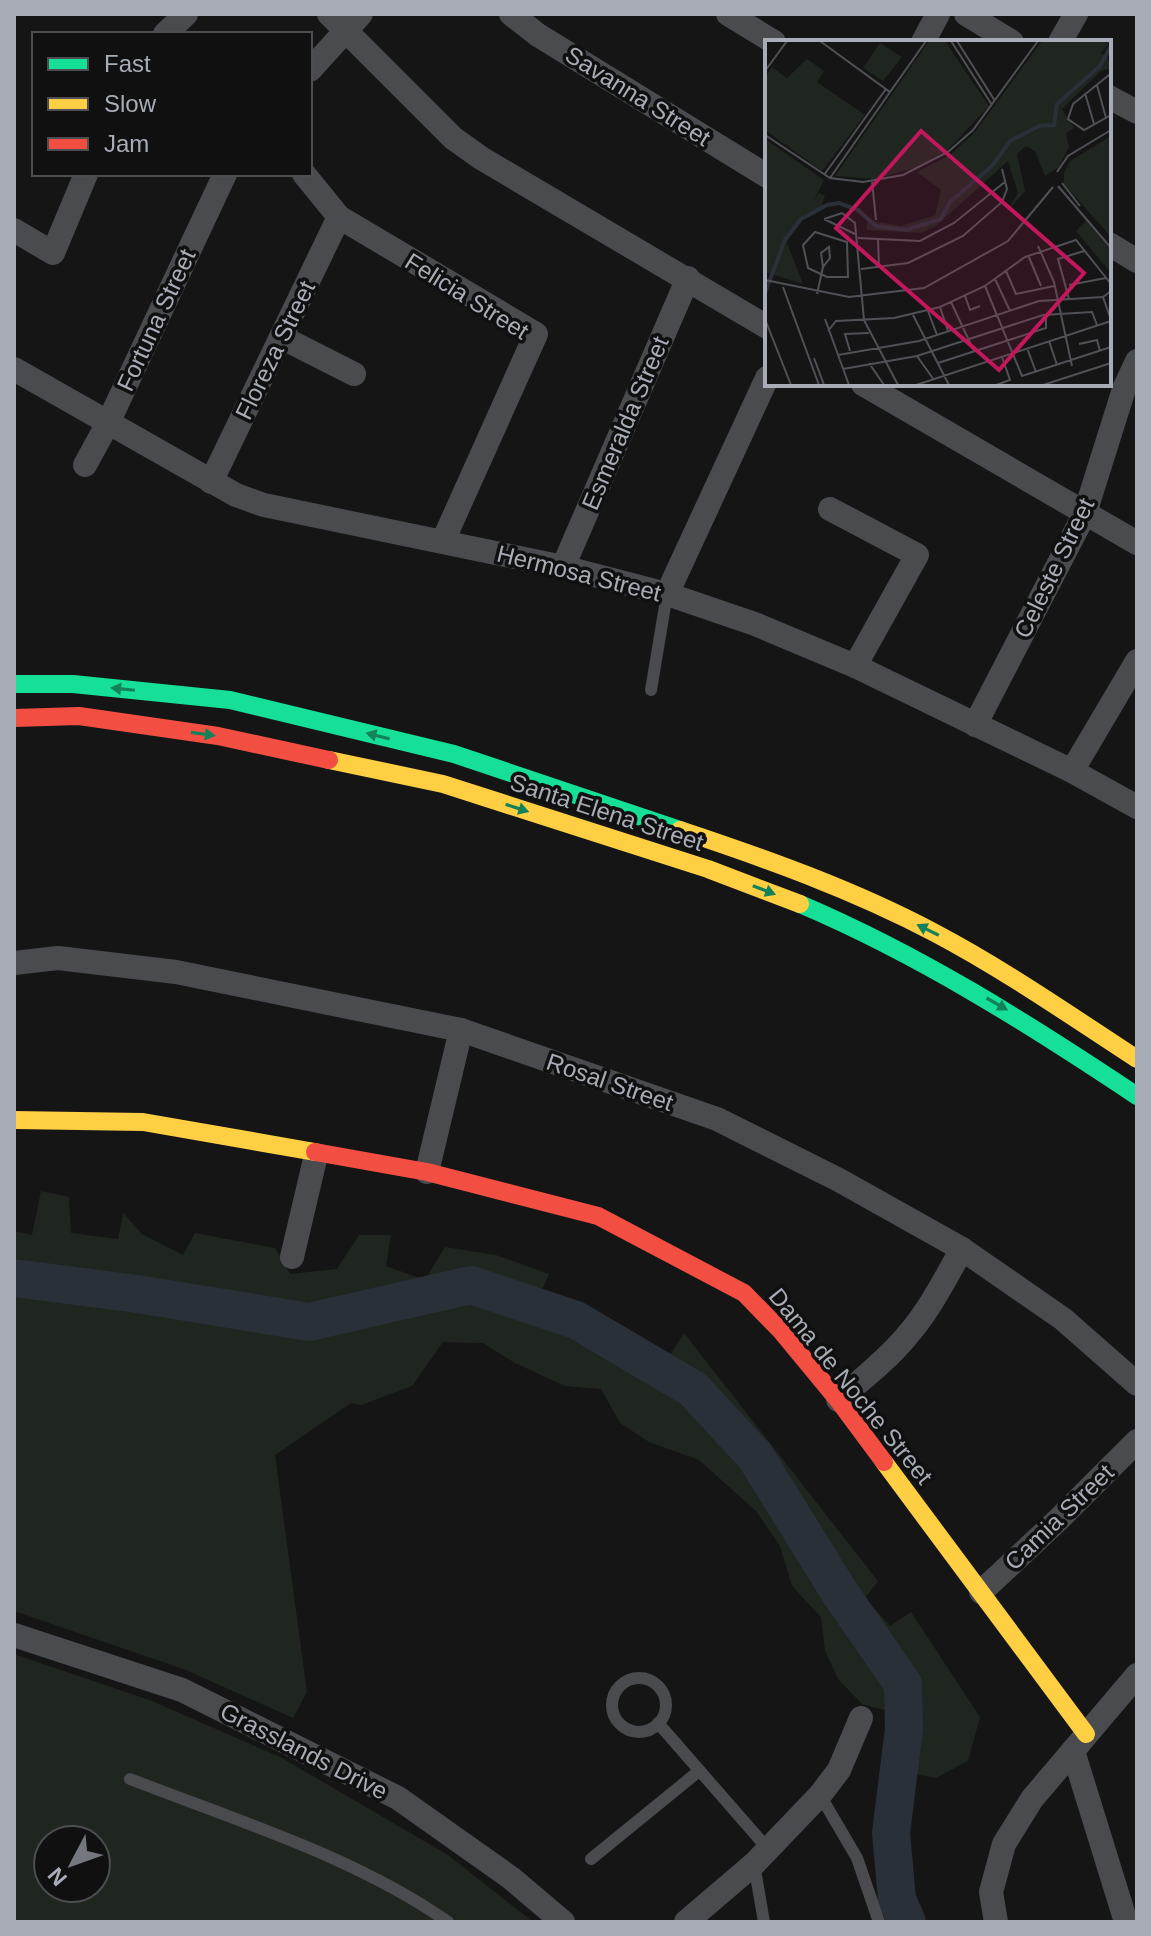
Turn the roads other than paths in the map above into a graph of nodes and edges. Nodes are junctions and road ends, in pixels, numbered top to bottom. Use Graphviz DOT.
graph roads {
  1 [pos="329,14"];
  2 [pos="511,14"];
  3 [pos="728,14"];
  4 [pos="938,14"];
  5 [pos="966,14"];
  6 [pos="1076,14"];
  7 [pos="354,23"];
  8 [pos="771,40"];
  9 [pos="924,40"];
  10 [pos="1009,40"];
  11 [pos="1061,40"];
  12 [pos="312,68"];
  13 [pos="1111,98"];
  14 [pos="1137,112"];
  15 [pos="765,175"];
  16 [pos="85,176"];
  17 [pos="224,176"];
  18 [pos="306,176"];
  19 [pos="339,217"];
  20 [pos="14,230"];
  21 [pos="1111,245"];
  22 [pos="1137,261"];
  23 [pos="688,278"];
  24 [pos="765,326"];
  25 [pos="281,337"];
  26 [pos="1137,361"];
  27 [pos="14,369"];
  28 [pos="354,374"];
  29 [pos="765,382"];
  30 [pos="866,386"];
  31 [pos="1123,389"];
  32 [pos="108,423"];
  33 [pos="85,465"];
  34 [pos="211,482"];
  35 [pos="830,509"];
  36 [pos="1085,513"];
  37 [pos="443,541"];
  38 [pos="1137,543"];
  39 [pos="563,567"];
  40 [pos="667,594"];
  41 [pos="1137,661"];
  42 [pos="855,666"];
  43 [pos="14,684"];
  44 [pos="651,690"];
  45 [pos="14,718"];
  46 [pos="975,725"];
  47 [pos="1072,771"];
  48 [pos="1137,807"];
  49 [pos="14,963"];
  50 [pos="461,1030"];
  51 [pos="1137,1059"];
  52 [pos="1137,1096"];
  53 [pos="14,1120"];
  54 [pos="316,1155"];
  55 [pos="427,1172"];
  56 [pos="962,1249"];
  57 [pos="292,1257"];
  58 [pos="1137,1384"];
  59 [pos="838,1400"];
  60 [pos="1137,1441"];
  61 [pos="981,1592"];
  62 [pos="14,1635"];
  63 [pos="1137,1675"];
  64 [pos="861,1718"];
  65 [pos="658,1723"];
  66 [pos="1079,1742"];
  67 [pos="699,1771"];
  68 [pos="130,1779"];
  69 [pos="820,1795"];
  70 [pos="761,1856"];
  71 [pos="591,1859"];
  72 [pos="448,1922"];
  73 [pos="563,1922"];
  74 [pos="686,1922"];
  75 [pos="764,1922"];
  76 [pos="879,1922"];
  77 [pos="996,1922"];
  78 [pos="1126,1922"];
  1 -- 7 [label="street"];
  2 -- 15 [label="street, Savanna Street"];
  3 -- 8 [label="street"];
  4 -- 9 [label="street"];
  5 -- 10 [label="street"];
  6 -- 11 [label="street"];
  7 -- 12 [label="street"];
  7 -- 23 [label="street"];
  13 -- 14 [label="street"];
  16 -- 20 [label="street"];
  17 -- 32 [label="street, Fortuna Street"];
  18 -- 19 [label="street, Felicia Street"];
  19 -- 25 [label="street, Floreza Street"];
  19 -- 37 [label="street, Felicia Street"];
  21 -- 22 [label="street"];
  23 -- 24 [label="street"];
  23 -- 39 [label="street, Esmeralda Street"];
  25 -- 28 [label="street"];
  25 -- 34 [label="street, Floreza Street"];
  26 -- 31 [label="street, Celeste Street"];
  27 -- 32 [label="street, Hermosa Street"];
  29 -- 40 [label="street"];
  30 -- 36 [label="street"];
  31 -- 36 [label="street, Celeste Street"];
  32 -- 33 [label="street, Fortuna Street"];
  32 -- 34 [label="street, Hermosa Street"];
  34 -- 37 [label="street, Hermosa Street"];
  35 -- 42 [label="street"];
  36 -- 38 [label="street"];
  36 -- 46 [label="street, Celeste Street"];
  37 -- 39 [label="street, Hermosa Street"];
  39 -- 40 [label="street, Hermosa Street"];
  40 -- 42 [label="street, Hermosa Street"];
  40 -- 44 [label="lane"];
  41 -- 47 [label="street"];
  42 -- 46 [label="street, Hermosa Street"];
  51 -- 43 [label="street, Santa Elena Street, one-way"];
  45 -- 52 [label="street, Santa Elena Street, one-way"];
  46 -- 47 [label="street, Hermosa Street"];
  47 -- 48 [label="street, Hermosa Street"];
  49 -- 50 [label="street, Rosal Street"];
  50 -- 55 [label="street"];
  50 -- 56 [label="street, Rosal Street"];
  53 -- 54 [label="street, Dama de Noche Street"];
  54 -- 55 [label="street, Dama de Noche Street"];
  54 -- 57 [label="street"];
  55 -- 59 [label="street, Dama de Noche Street"];
  56 -- 58 [label="street, Rosal Street"];
  56 -- 59 [label="street"];
  59 -- 61 [label="street, Dama de Noche Street"];
  60 -- 61 [label="street, Camia Street"];
  61 -- 66 [label="street, Dama de Noche Street"];
  62 -- 73 [label="street, Grasslands Drive"];
  63 -- 66 [label="street"];
  64 -- 69 [label="street"];
  65 -- 65 [label="lane"];
  65 -- 67 [label="lane"];
  66 -- 77 [label="street"];
  66 -- 78 [label="street"];
  67 -- 70 [label="lane"];
  67 -- 71 [label="lane"];
  68 -- 72 [label="lane"];
  69 -- 70 [label="street"];
  69 -- 76 [label="lane"];
  70 -- 74 [label="street"];
  70 -- 75 [label="lane"];
}
